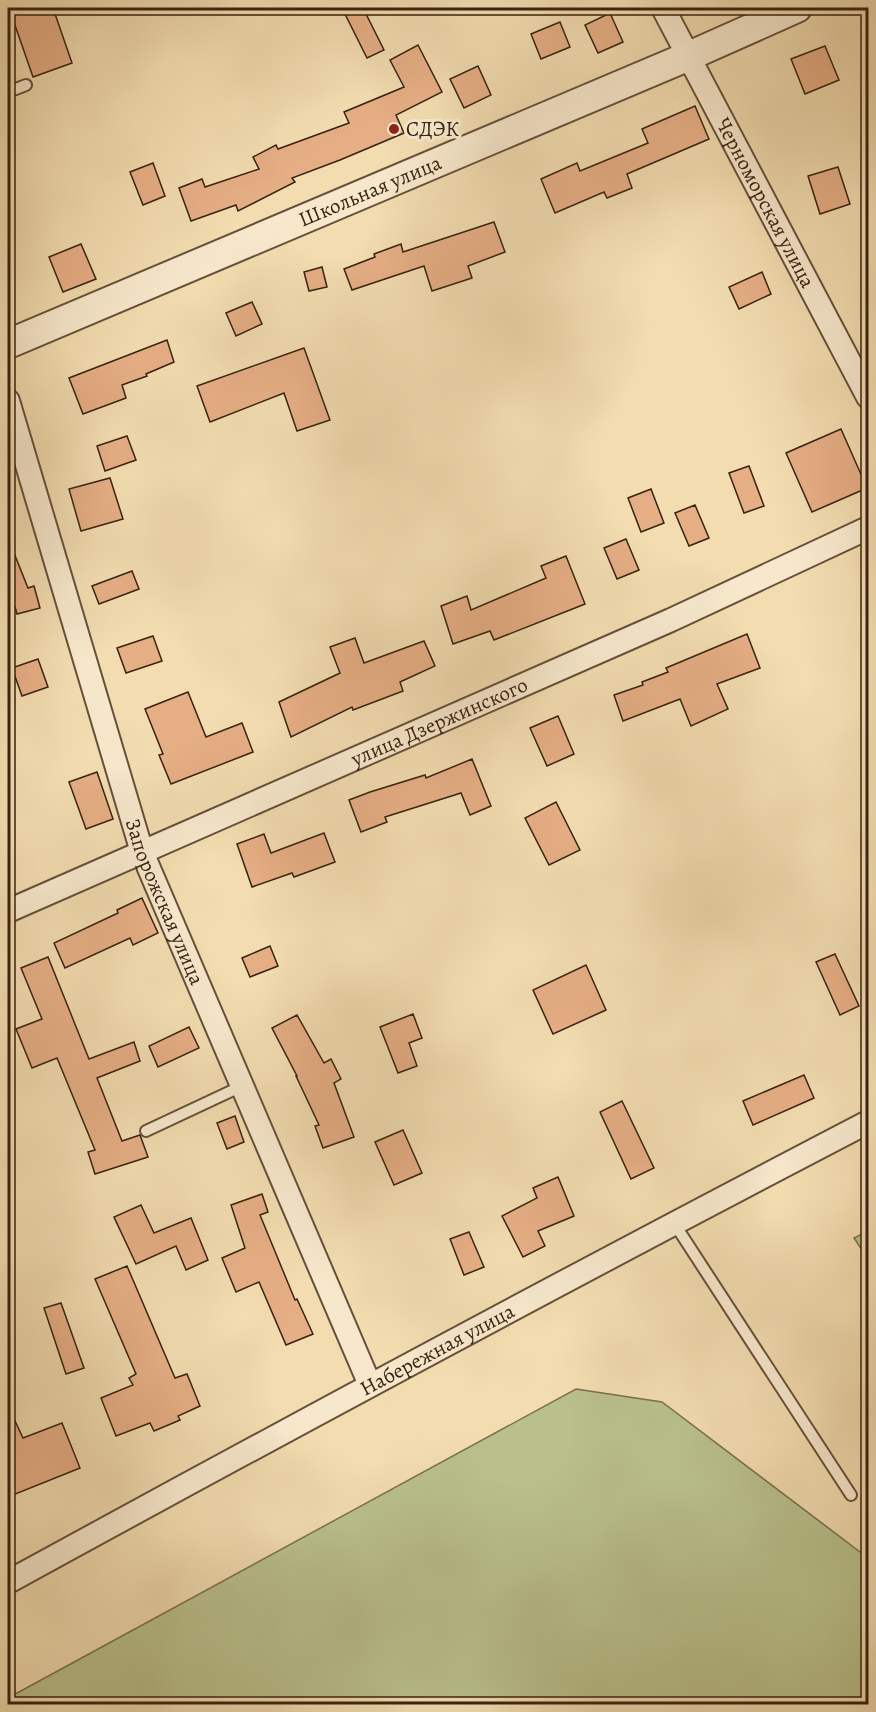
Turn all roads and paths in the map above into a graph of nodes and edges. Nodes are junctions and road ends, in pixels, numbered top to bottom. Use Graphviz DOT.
graph roads {
  1 [pos="663,8"];
  2 [pos="797,8"];
  3 [pos="689,56"];
  4 [pos="26,85"];
  5 [pos="8,92"];
  6 [pos="8,344"];
  7 [pos="868,397"];
  8 [pos="8,401"];
  9 [pos="868,528"];
  10 [pos="142,852"];
  11 [pos="8,911"];
  12 [pos="242,1086"];
  13 [pos="868,1122"];
  14 [pos="146,1131"];
  15 [pos="673,1223"];
  16 [pos="370,1385"];
  17 [pos="851,1495"];
  18 [pos="8,1582"];
  1 -- 3 [label="street, Черноморская улица"];
  2 -- 3 [label="street, Школьная улица"];
  3 -- 6 [label="street, Школьная улица"];
  3 -- 7 [label="street, Черноморская улица"];
  4 -- 5 [label="lane"];
  8 -- 10 [label="street, Запорожская улица"];
  9 -- 10 [label="street, улица Дзержинского"];
  10 -- 11 [label="street, улица Дзержинского"];
  10 -- 12 [label="street, Запорожская улица"];
  12 -- 14 [label="lane"];
  12 -- 16 [label="street, Запорожская улица"];
  13 -- 15 [label="street, Набережная улица"];
  15 -- 16 [label="street, Набережная улица"];
  15 -- 17 [label="lane"];
  16 -- 18 [label="street, Набережная улица"];
}
